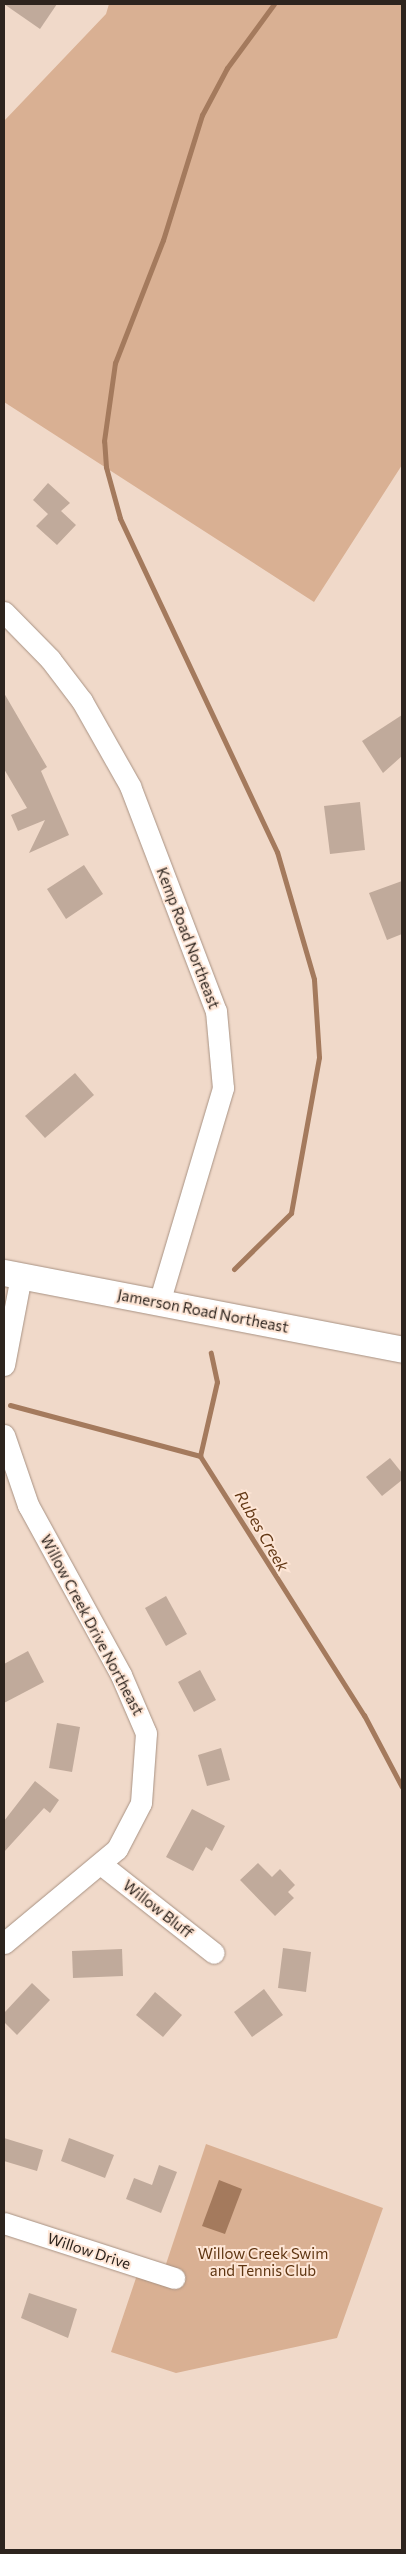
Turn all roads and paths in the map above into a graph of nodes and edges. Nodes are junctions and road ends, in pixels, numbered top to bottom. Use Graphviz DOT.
graph roads {
  1 [pos="4,612"];
  2 [pos="12,1274"];
  3 [pos="159,1302"];
  4 [pos="402,1350"];
  5 [pos="4,1365"];
  6 [pos="4,1435"];
  7 [pos="102,1865"];
  8 [pos="4,1943"];
  9 [pos="214,1953"];
  10 [pos="4,2223"];
  11 [pos="174,2278"];
  1 -- 3 [label="street, Kemp Road Northeast"];
  2 -- 3 [label="street, Jamerson Road Northeast"];
  2 -- 5 [label="street"];
  3 -- 4 [label="street, Jamerson Road Northeast"];
  6 -- 7 [label="street, Willow Creek Drive Northeast"];
  7 -- 8 [label="street, Willow Creek Drive Northeast"];
  7 -- 9 [label="street, Willow Bluff"];
  10 -- 11 [label="street, Willow Drive"];
}
